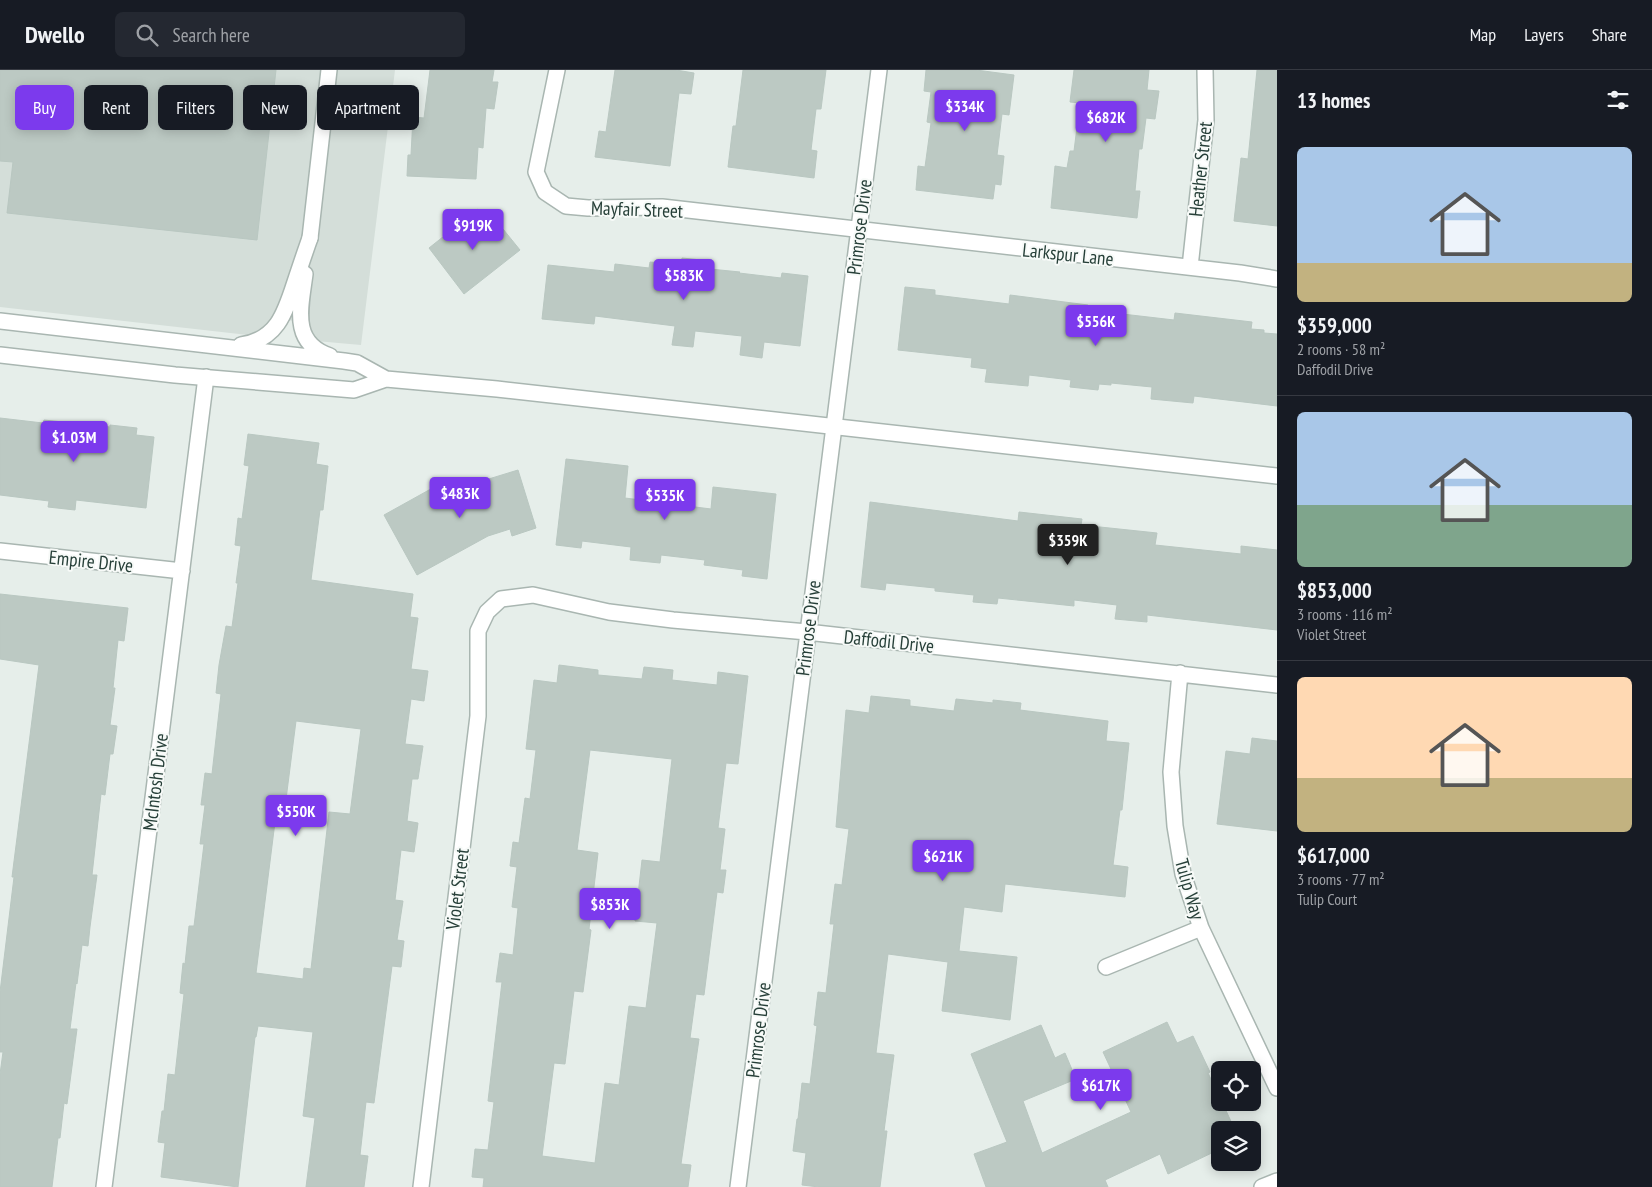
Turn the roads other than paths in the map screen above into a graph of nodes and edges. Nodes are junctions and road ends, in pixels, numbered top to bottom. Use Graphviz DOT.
graph roads {
  1 [pos="329,70"];
  2 [pos="557,70"];
  3 [pos="879,70"];
  4 [pos="1205,70"];
  5 [pos="859,230"];
  6 [pos="310,238"];
  7 [pos="1190,267"];
  8 [pos="1277,279"];
  9 [pos="0,321"];
  10 [pos="217,346"];
  11 [pos="0,354"];
  12 [pos="344,361"];
  13 [pos="206,377"];
  14 [pos="386,379"];
  15 [pos="833,426"];
  16 [pos="1277,476"];
  17 [pos="0,551"];
  18 [pos="182,571"];
  19 [pos="502,598"];
  20 [pos="807,632"];
  21 [pos="1180,673"];
  22 [pos="1277,685"];
  23 [pos="1200,928"];
  24 [pos="1106,967"];
  25 [pos="1277,1088"];
  26 [pos="1277,1181"];
  27 [pos="104,1187"];
  28 [pos="420,1187"];
  29 [pos="738,1187"];
  30 [pos="1262,1187"];
  1 -- 6 [label="street"];
  2 -- 5 [label="street, Mayfair Street"];
  3 -- 5 [label="street, Primrose Drive"];
  4 -- 7 [label="street, Heather Street"];
  5 -- 7 [label="street, Larkspur Lane"];
  5 -- 15 [label="street, Primrose Drive"];
  6 -- 10 [label="street"];
  6 -- 12 [label="street"];
  7 -- 8 [label="street, Larkspur Lane"];
  9 -- 10 [label="street"];
  10 -- 12 [label="street"];
  11 -- 13 [label="street"];
  12 -- 14 [label="street"];
  13 -- 14 [label="street"];
  13 -- 18 [label="street, McIntosh Drive"];
  14 -- 15 [label="street"];
  15 -- 16 [label="street"];
  15 -- 20 [label="street, Primrose Drive"];
  17 -- 18 [label="street, Empire Drive"];
  18 -- 27 [label="street, McIntosh Drive"];
  19 -- 20 [label="street, Daffodil Drive"];
  19 -- 28 [label="street, Violet Street"];
  20 -- 21 [label="street, Daffodil Drive"];
  20 -- 29 [label="street, Primrose Drive"];
  21 -- 22 [label="street, Daffodil Drive"];
  21 -- 23 [label="street, Tulip Way"];
  23 -- 24 [label="street"];
  23 -- 25 [label="street, Tulip Way"];
  26 -- 30 [label="street"];
}
